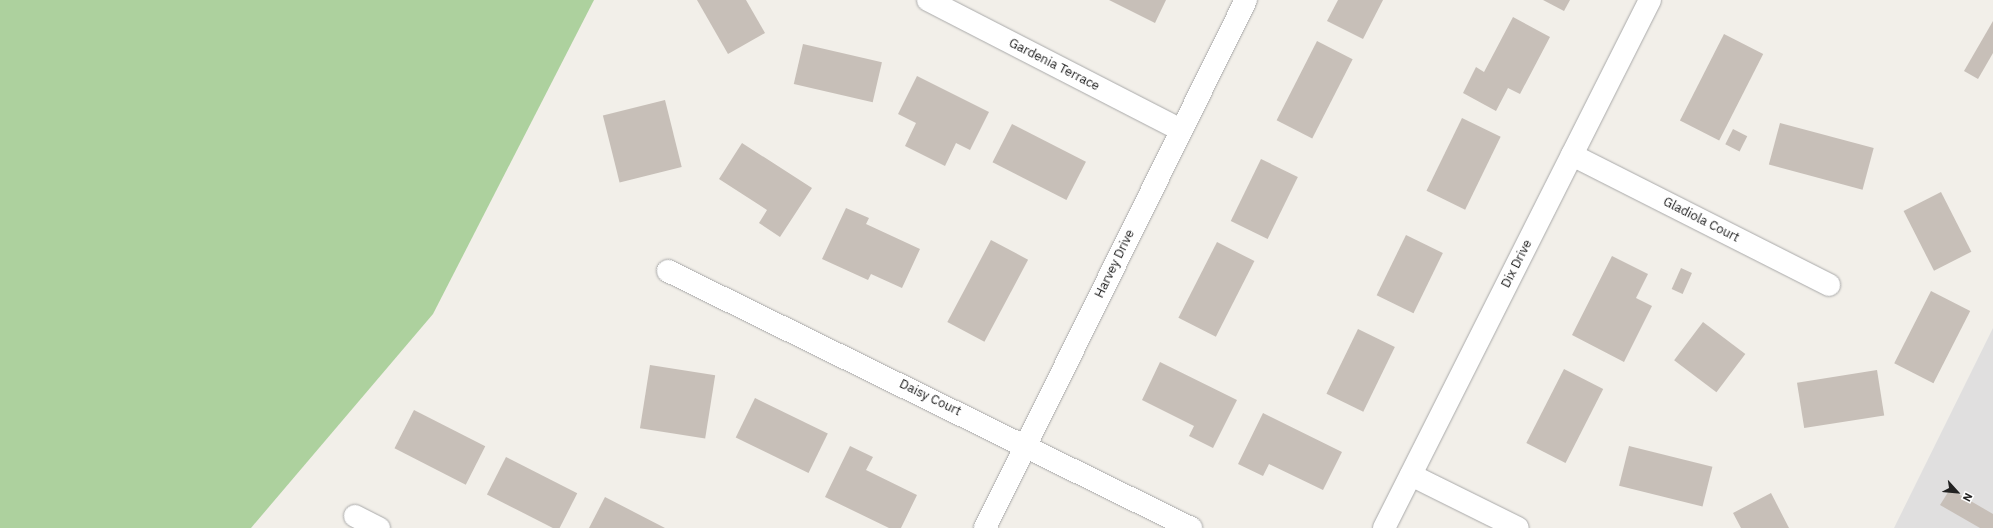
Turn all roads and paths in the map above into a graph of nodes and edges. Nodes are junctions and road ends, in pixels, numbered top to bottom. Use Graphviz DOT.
graph roads {
  1 [pos="928,0"];
  2 [pos="1246,0"];
  3 [pos="1650,0"];
  4 [pos="1181,130"];
  5 [pos="1572,155"];
  6 [pos="668,271"];
  7 [pos="1829,285"];
  8 [pos="1027,445"];
  9 [pos="1411,475"];
  10 [pos="355,516"];
  11 [pos="379,528"];
  12 [pos="985,528"];
  13 [pos="1191,528"];
  14 [pos="1384,528"];
  15 [pos="1518,528"];
  1 -- 4 [label="street, Gardenia Terrace"];
  2 -- 4 [label="street, Harvey Drive"];
  3 -- 5 [label="street, Dix Drive"];
  4 -- 8 [label="street, Harvey Drive"];
  5 -- 7 [label="street, Gladiola Court"];
  5 -- 9 [label="street, Dix Drive"];
  6 -- 8 [label="street, Daisy Court"];
  8 -- 12 [label="street, Harvey Drive"];
  8 -- 13 [label="street, Daisy Court"];
  9 -- 14 [label="street, Dix Drive"];
  9 -- 15 [label="street"];
  10 -- 11 [label="street"];
}
